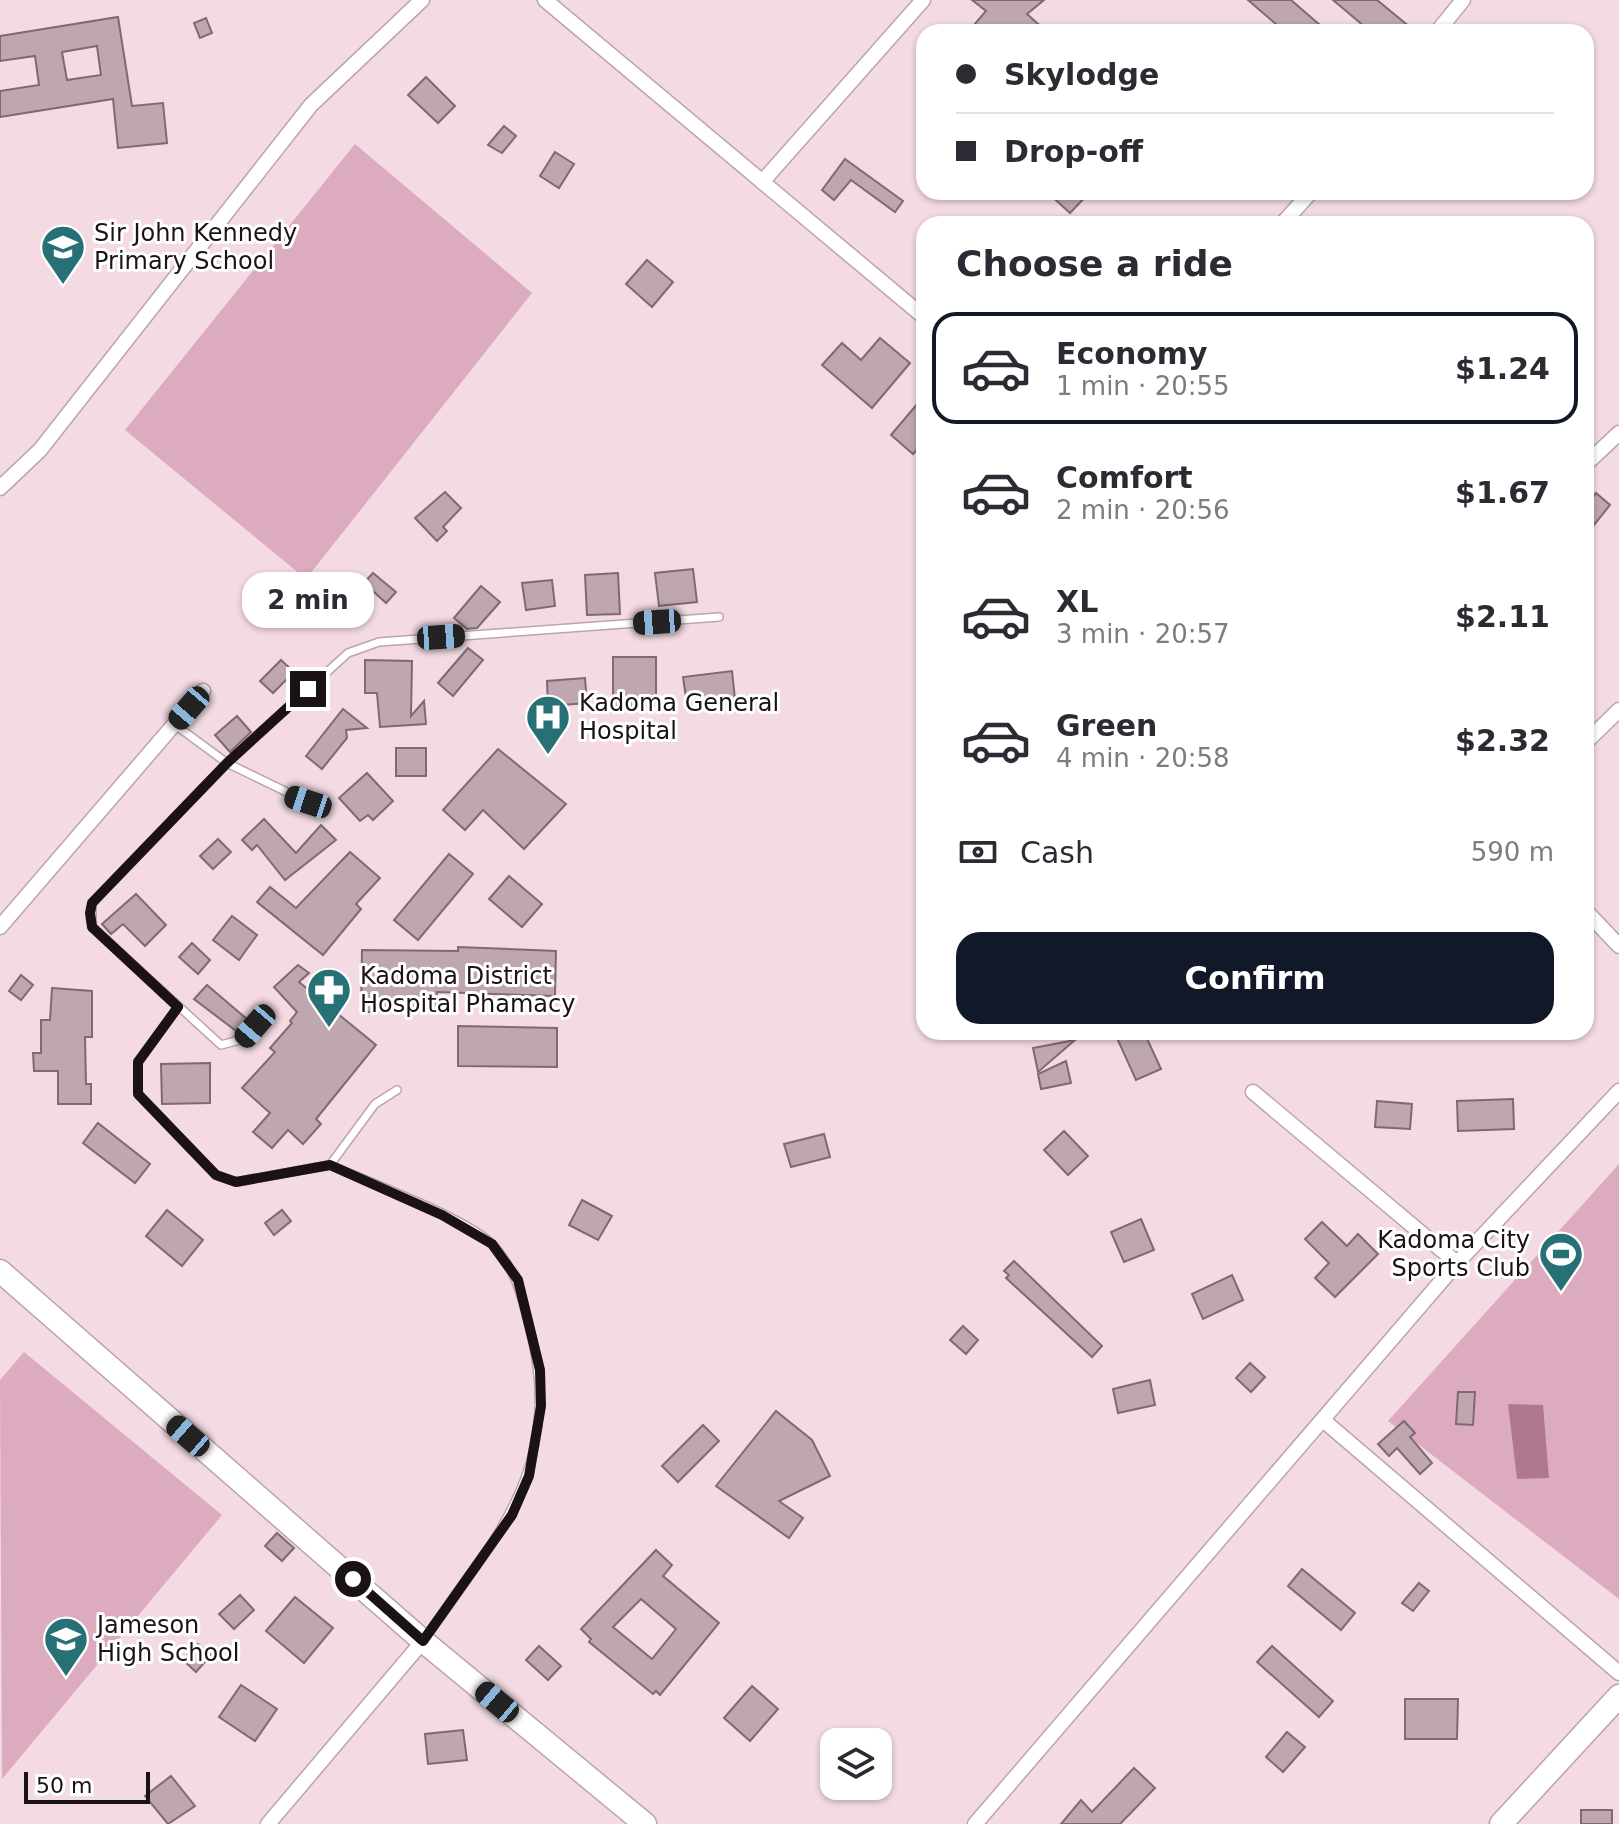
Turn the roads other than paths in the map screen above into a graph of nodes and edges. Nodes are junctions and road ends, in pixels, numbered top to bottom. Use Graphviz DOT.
graph roads {
  1 [pos="422,0"];
  2 [pos="545,0"];
  3 [pos="923,0"];
  4 [pos="1463,0"];
  5 [pos="1444,24"];
  6 [pos="762,182"];
  7 [pos="1304,200"];
  8 [pos="1289,216"];
  9 [pos="916,310"];
  10 [pos="1619,433"];
  11 [pos="1594,456"];
  12 [pos="0,488"];
  13 [pos="719,617"];
  14 [pos="203,691"];
  15 [pos="1619,710"];
  16 [pos="174,724"];
  17 [pos="1594,734"];
  18 [pos="227,763"];
  19 [pos="324,810"];
  20 [pos="1594,919"];
  21 [pos="0,927"];
  22 [pos="1619,946"];
  23 [pos="178,1007"];
  24 [pos="267,1013"];
  25 [pos="397,1090"];
  26 [pos="1619,1091"];
  27 [pos="1253,1092"];
  28 [pos="330,1165"];
  29 [pos="1457,1263"];
  30 [pos="0,1271"];
  31 [pos="1323,1420"];
  32 [pos="423,1641"];
  33 [pos="1619,1673"];
  34 [pos="1619,1696"];
  35 [pos="268,1824"];
  36 [pos="645,1824"];
  37 [pos="975,1824"];
  38 [pos="1501,1824"];
  1 -- 12 [label="street"];
  2 -- 6 [label="street"];
  3 -- 6 [label="street"];
  4 -- 5 [label="street"];
  6 -- 9 [label="street"];
  7 -- 8 [label="street"];
  10 -- 11 [label="street"];
  13 -- 18 [label="lane"];
  14 -- 16 [label="street"];
  15 -- 17 [label="street"];
  16 -- 18 [label="lane"];
  16 -- 21 [label="street"];
  18 -- 19 [label="lane"];
  18 -- 23 [label="lane"];
  20 -- 22 [label="street"];
  23 -- 24 [label="lane"];
  23 -- 28 [label="lane"];
  25 -- 28 [label="lane"];
  26 -- 29 [label="street"];
  27 -- 29 [label="street"];
  28 -- 32 [label="lane"];
  29 -- 31 [label="street"];
  30 -- 32 [label="main road"];
  31 -- 33 [label="street"];
  31 -- 37 [label="street"];
  32 -- 35 [label="street"];
  32 -- 36 [label="main road"];
  34 -- 38 [label="main road"];
}
